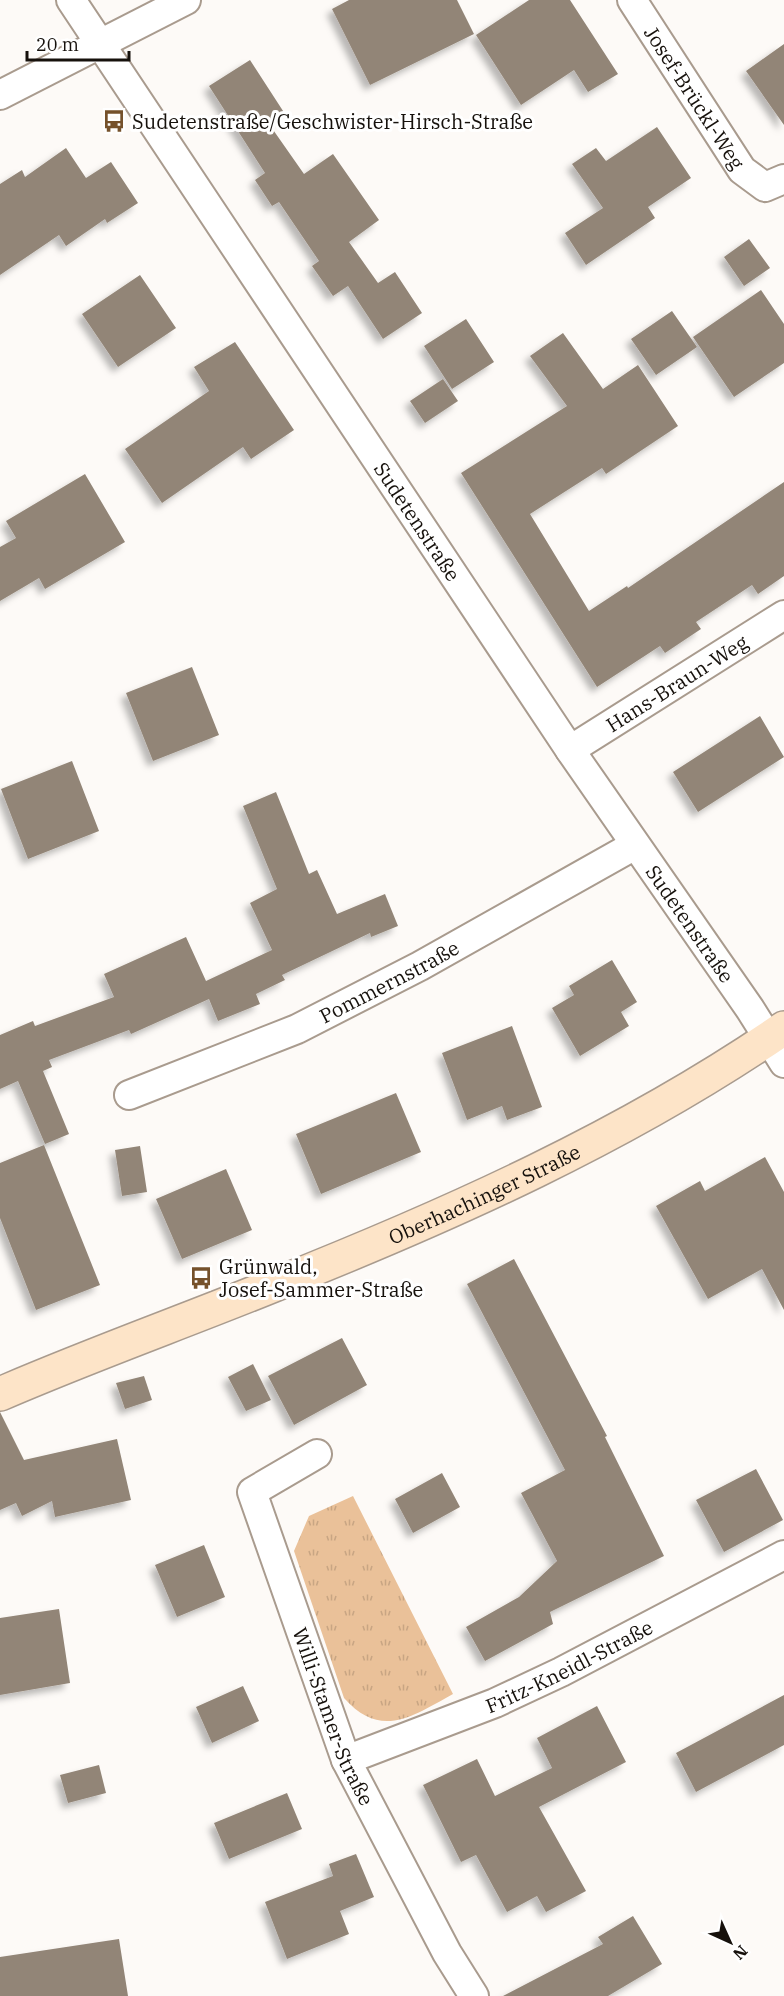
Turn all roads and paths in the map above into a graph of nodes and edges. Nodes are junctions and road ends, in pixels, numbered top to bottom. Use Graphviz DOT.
graph roads {
  1 [pos="71,0"];
  2 [pos="186,0"];
  3 [pos="632,0"];
  4 [pos="100,42"];
  5 [pos="0,95"];
  6 [pos="775,183"];
  7 [pos="784,615"];
  8 [pos="570,750"];
  9 [pos="635,845"];
  10 [pos="779,1043"];
  11 [pos="129,1095"];
  12 [pos="0,1394"];
  13 [pos="317,1454"];
  14 [pos="784,1555"];
  15 [pos="346,1760"];
  16 [pos="474,1996"];
  1 -- 4 [label="street, Sudetenstraße"];
  2 -- 4 [label="street"];
  3 -- 6 [label="street, Josef-Brückl-Weg"];
  4 -- 5 [label="street"];
  4 -- 8 [label="street, Sudetenstraße"];
  7 -- 8 [label="street, Hans-Braun-Weg"];
  8 -- 9 [label="street, Sudetenstraße"];
  9 -- 10 [label="street, Sudetenstraße"];
  9 -- 11 [label="street, Pommernstraße"];
  10 -- 12 [label="main road, Oberhachinger Straße"];
  13 -- 15 [label="street, Willi-Stamer-Straße"];
  14 -- 15 [label="street, Fritz-Kneidl-Straße"];
  15 -- 16 [label="street, Willi-Stamer-Straße"];
}
